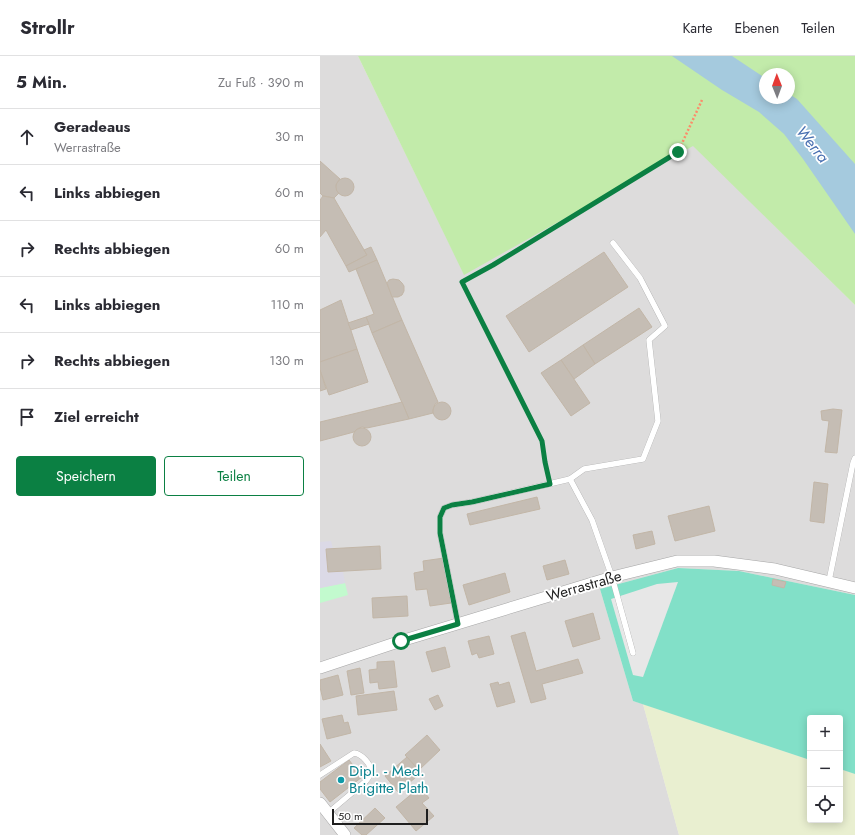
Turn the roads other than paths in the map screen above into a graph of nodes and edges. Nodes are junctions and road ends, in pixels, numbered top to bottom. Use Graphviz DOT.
graph roads {
  1 [pos="613,243"];
  2 [pos="855,458"];
  3 [pos="570,479"];
  4 [pos="612,577"];
  5 [pos="829,582"];
  6 [pos="855,588"];
  7 [pos="458,624"];
  8 [pos="633,653"];
  9 [pos="320,668"];
  10 [pos="320,775"];
  11 [pos="320,803"];
  12 [pos="328,813"];
  13 [pos="345,835"];
  1 -- 3 [label="lane"];
  2 -- 5 [label="lane"];
  3 -- 4 [label="lane"];
  3 -- 7 [label="lane"];
  4 -- 5 [label="street, Werrastraße"];
  4 -- 7 [label="street, Werrastraße"];
  4 -- 8 [label="lane"];
  5 -- 6 [label="street, Werrastraße"];
  7 -- 9 [label="street, Werrastraße"];
  10 -- 12 [label="lane"];
  11 -- 12 [label="street"];
  12 -- 13 [label="street"];
}
